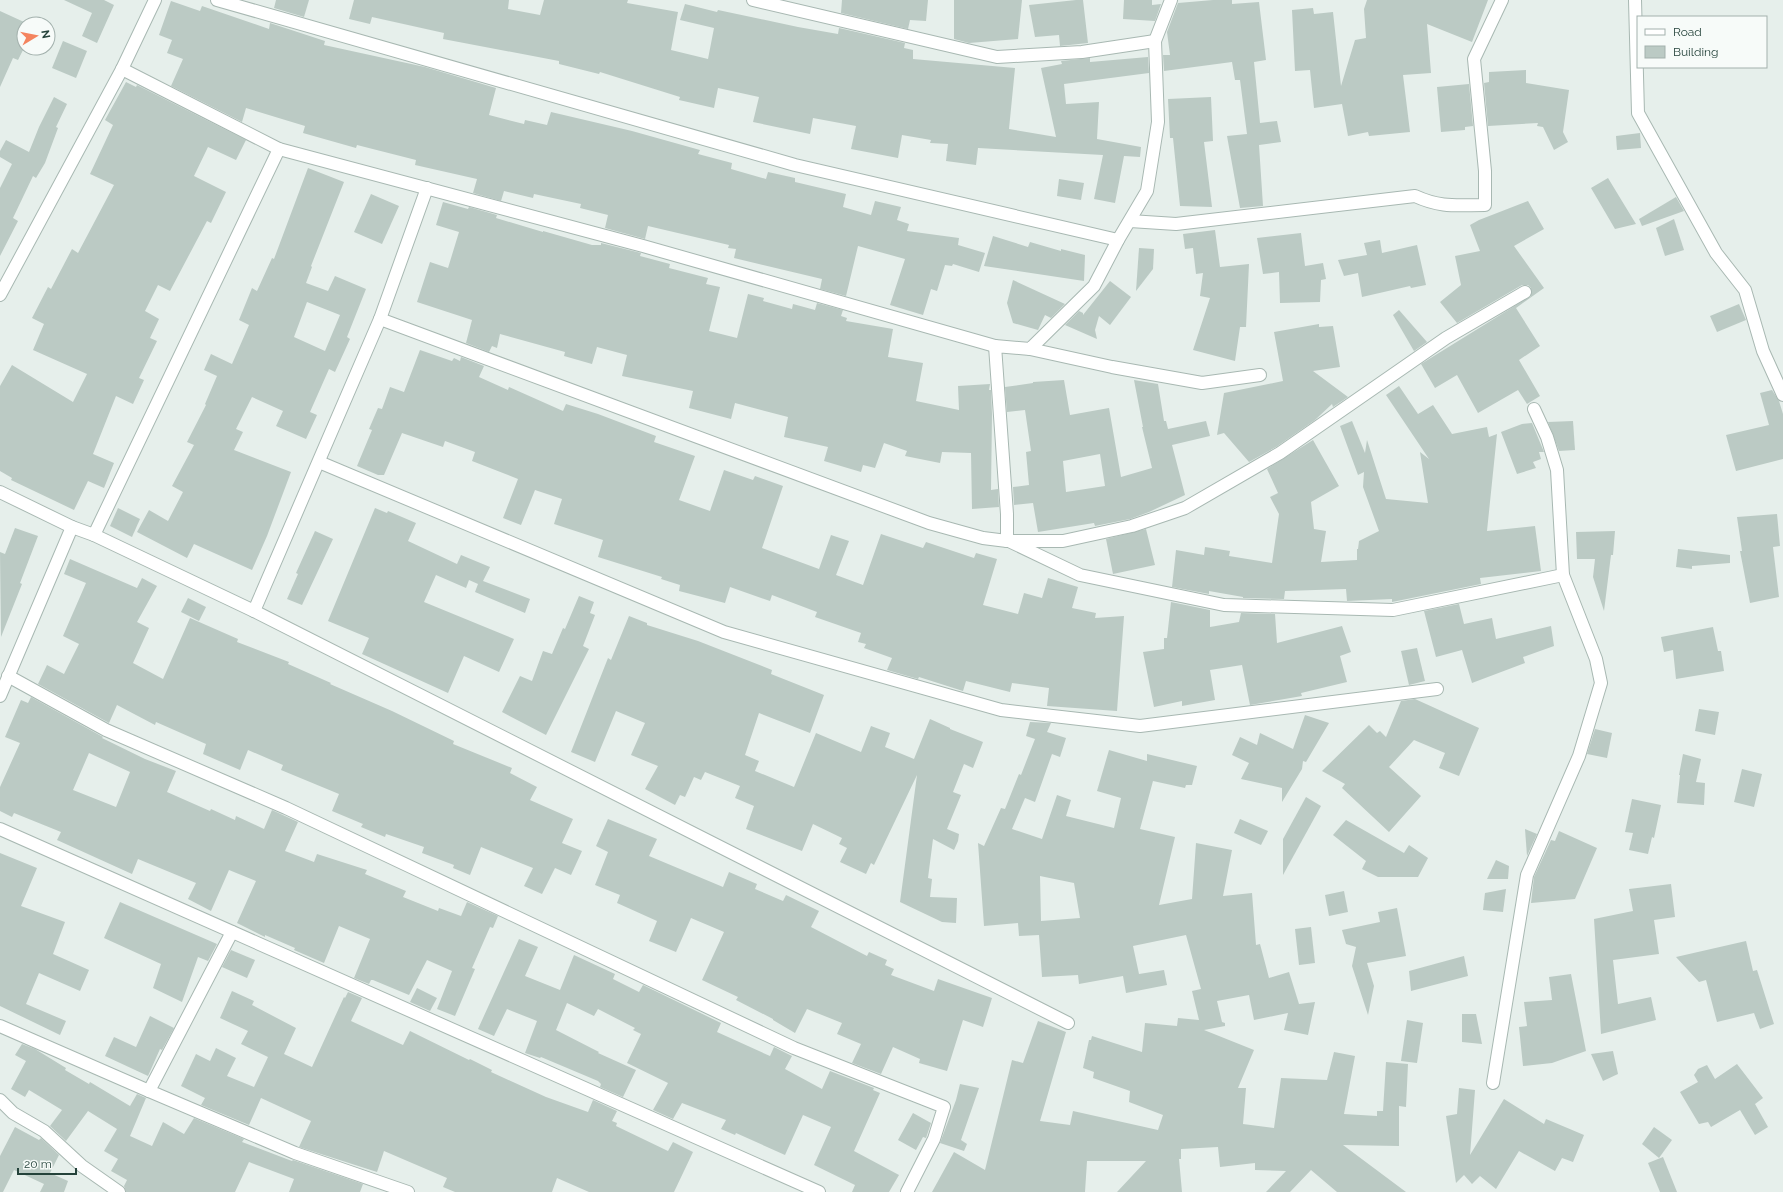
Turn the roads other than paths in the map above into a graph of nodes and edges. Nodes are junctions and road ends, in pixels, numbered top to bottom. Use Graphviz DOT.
graph roads {
  1 [pos="155,0"];
  2 [pos="217,0"];
  3 [pos="753,0"];
  4 [pos="1171,0"];
  5 [pos="1502,0"];
  6 [pos="1635,0"];
  7 [pos="1155,41"];
  8 [pos="122,69"];
  9 [pos="279,149"];
  10 [pos="427,188"];
  11 [pos="1130,221"];
  12 [pos="1118,240"];
  13 [pos="1525,292"];
  14 [pos="0,295"];
  15 [pos="380,319"];
  16 [pos="995,346"];
  17 [pos="1030,349"];
  18 [pos="1260,375"];
  19 [pos="1783,395"];
  20 [pos="1534,409"];
  21 [pos="319,462"];
  22 [pos="0,492"];
  23 [pos="72,527"];
  24 [pos="94,535"];
  25 [pos="1007,541"];
  26 [pos="1563,575"];
  27 [pos="254,610"];
  28 [pos="8,676"];
  29 [pos="1438,689"];
  30 [pos="0,696"];
  31 [pos="0,829"];
  32 [pos="232,932"];
  33 [pos="1068,1023"];
  34 [pos="0,1026"];
  35 [pos="1493,1084"];
  36 [pos="150,1090"];
  37 [pos="0,1100"];
  38 [pos="119,1192"];
  39 [pos="408,1192"];
  40 [pos="820,1192"];
  41 [pos="907,1192"];
  1 -- 8 [label="street"];
  2 -- 12 [label="street"];
  3 -- 7 [label="street"];
  4 -- 7 [label="street"];
  5 -- 11 [label="street"];
  6 -- 19 [label="street"];
  7 -- 11 [label="street"];
  8 -- 9 [label="street"];
  8 -- 14 [label="street"];
  9 -- 10 [label="street"];
  9 -- 24 [label="street"];
  10 -- 15 [label="street"];
  10 -- 16 [label="street"];
  11 -- 12 [label="street"];
  12 -- 17 [label="street"];
  13 -- 25 [label="street"];
  15 -- 21 [label="street"];
  15 -- 25 [label="street"];
  16 -- 17 [label="street"];
  16 -- 25 [label="street"];
  17 -- 18 [label="street"];
  20 -- 26 [label="street"];
  21 -- 27 [label="street"];
  21 -- 29 [label="street"];
  22 -- 23 [label="street"];
  23 -- 24 [label="street"];
  23 -- 28 [label="street"];
  24 -- 27 [label="street"];
  25 -- 26 [label="street"];
  26 -- 35 [label="street"];
  27 -- 33 [label="street"];
  28 -- 30 [label="street"];
  28 -- 41 [label="street"];
  31 -- 32 [label="street"];
  32 -- 36 [label="street"];
  32 -- 40 [label="street"];
  34 -- 36 [label="street"];
  36 -- 39 [label="street"];
  37 -- 38 [label="street"];
}
